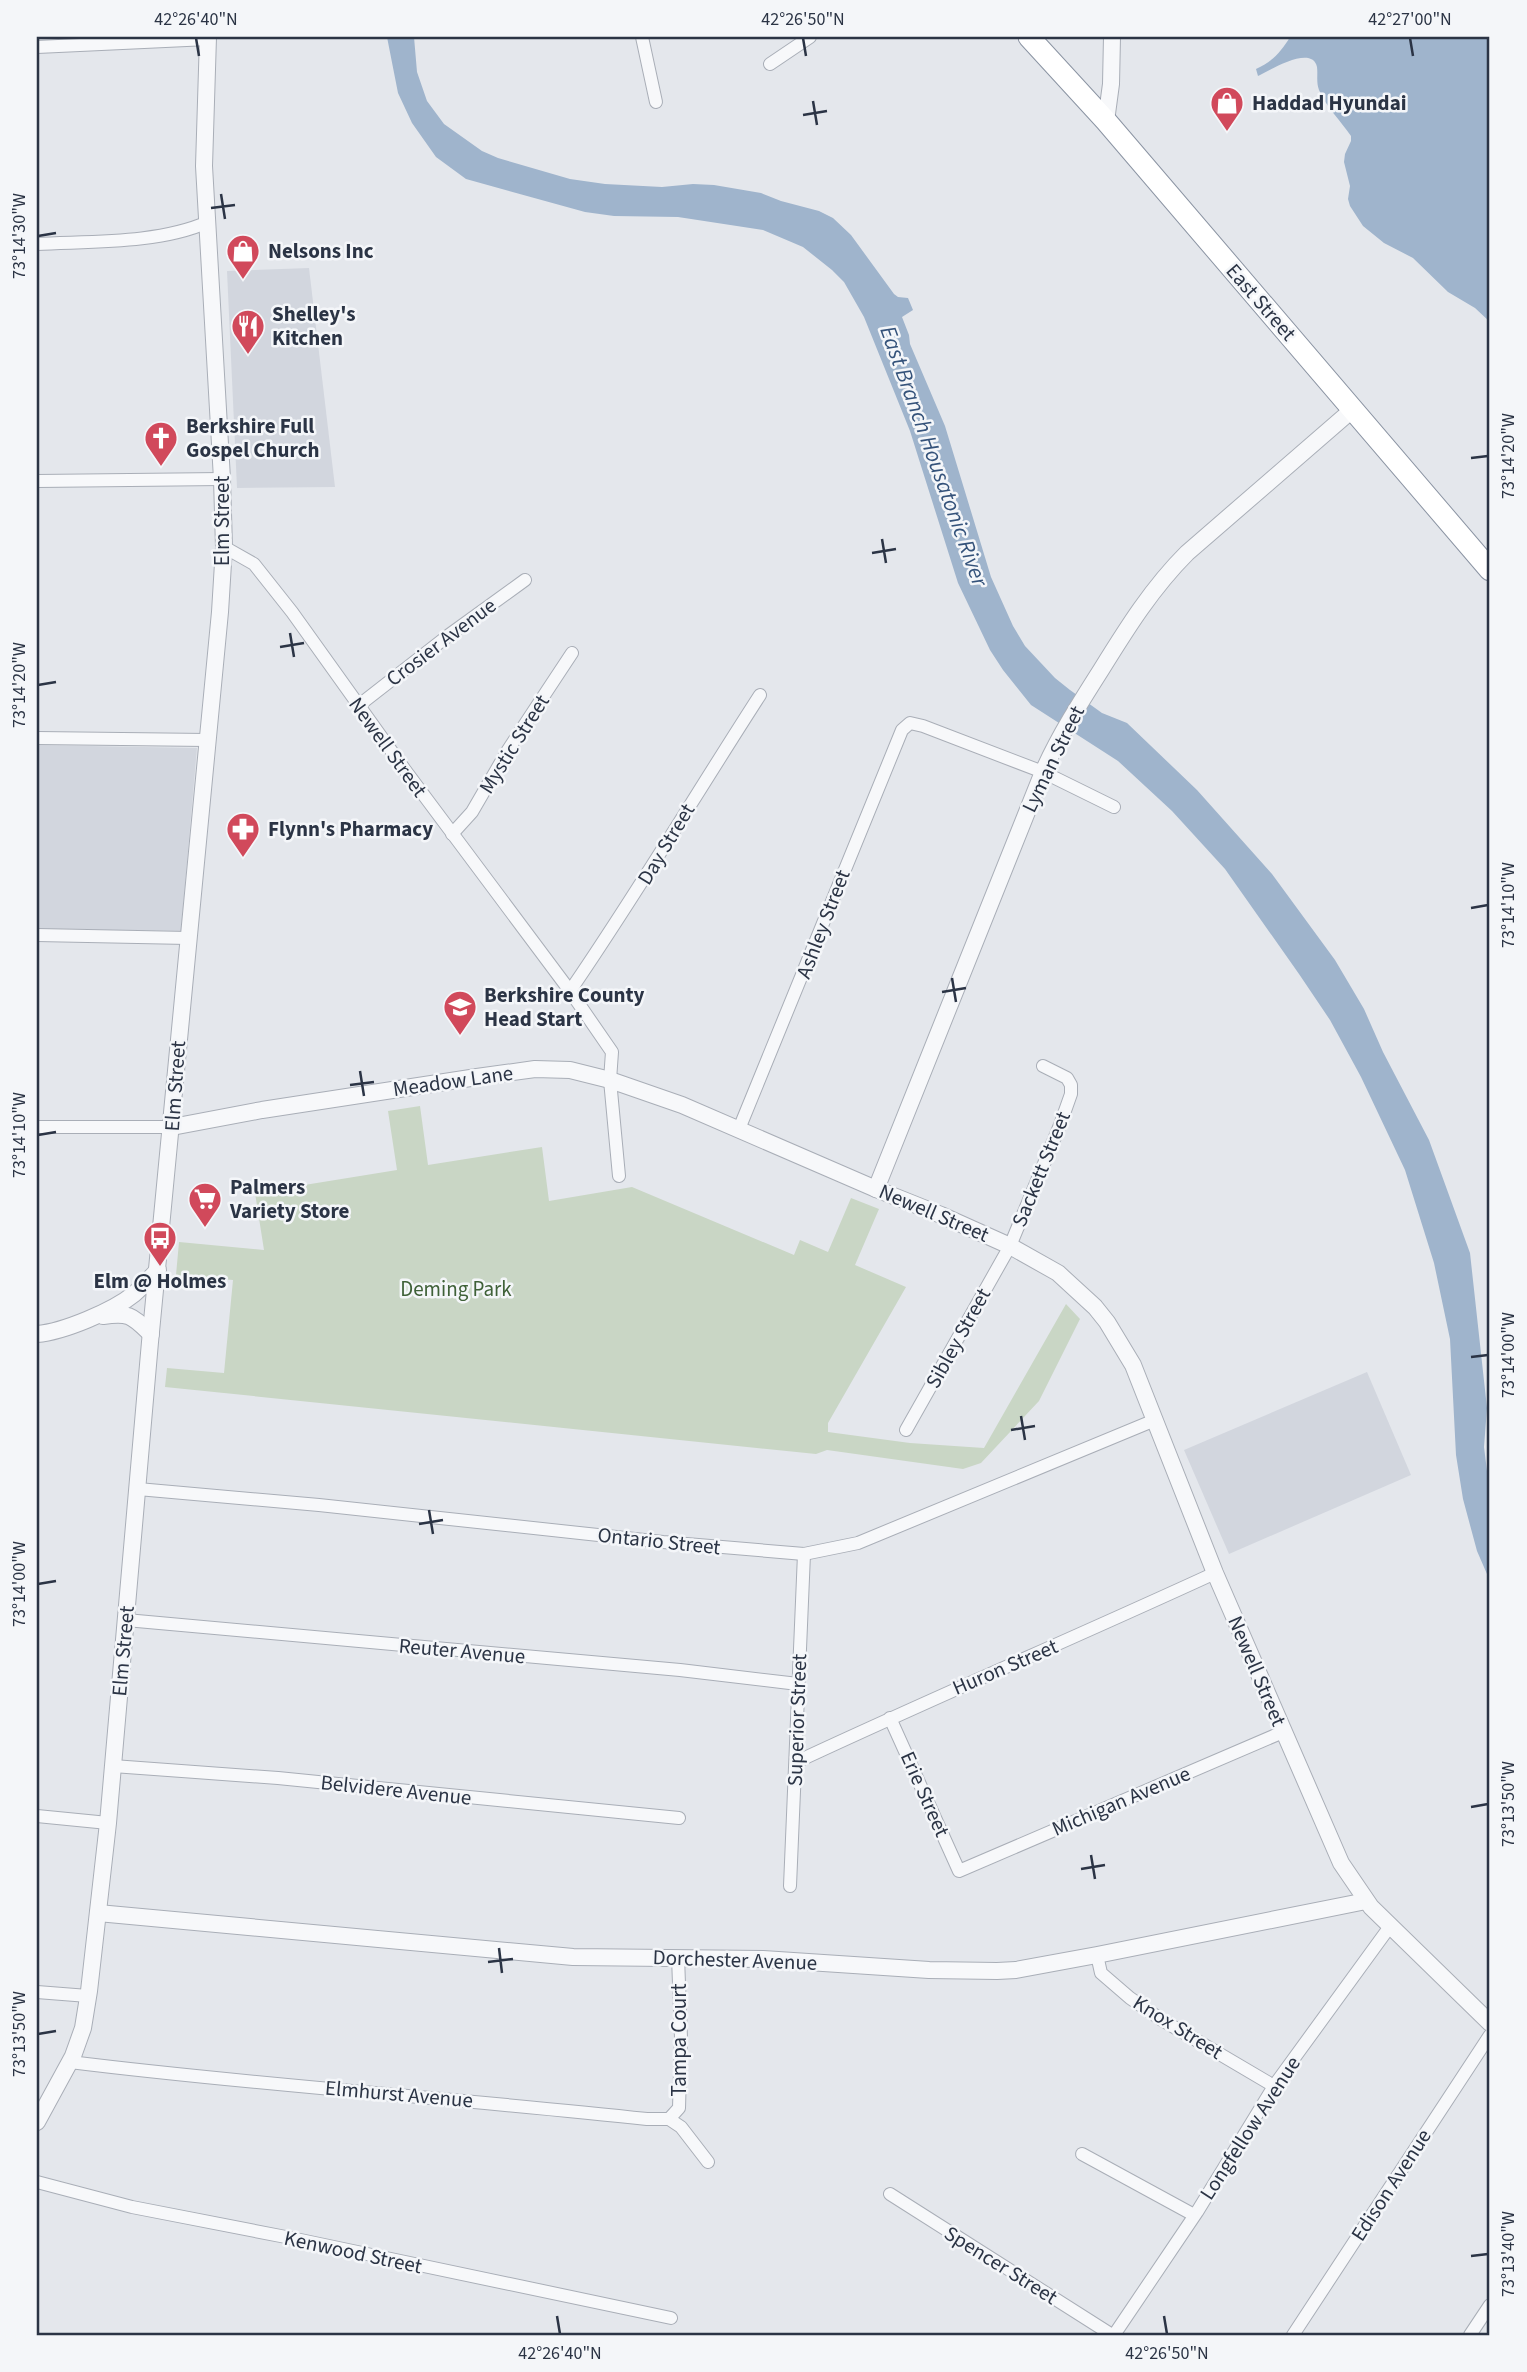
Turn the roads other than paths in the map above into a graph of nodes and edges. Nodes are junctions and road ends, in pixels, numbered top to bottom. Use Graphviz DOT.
graph roads {
  1 [pos="642,37"];
  2 [pos="810,37"];
  3 [pos="1029,37"];
  4 [pos="1112,37"];
  5 [pos="208,38"];
  6 [pos="37,47"];
  7 [pos="770,65"];
  8 [pos="656,102"];
  9 [pos="1106,121"];
  10 [pos="208,222"];
  11 [pos="37,244"];
  12 [pos="1352,410"];
  13 [pos="222,479"];
  14 [pos="37,481"];
  15 [pos="224,547"];
  16 [pos="1490,570"];
  17 [pos="525,580"];
  18 [pos="572,653"];
  19 [pos="760,695"];
  20 [pos="358,706"];
  21 [pos="37,738"];
  22 [pos="206,740"];
  23 [pos="1043,772"];
  24 [pos="1114,807"];
  25 [pos="452,834"];
  26 [pos="37,935"];
  27 [pos="188,938"];
  28 [pos="570,991"];
  29 [pos="1043,1066"];
  30 [pos="610,1080"];
  31 [pos="37,1127"];
  32 [pos="172,1127"];
  33 [pos="739,1129"];
  34 [pos="619,1176"];
  35 [pos="877,1189"];
  36 [pos="1010,1246"];
  37 [pos="158,1270"];
  38 [pos="90,1318"];
  39 [pos="151,1334"];
  40 [pos="37,1335"];
  41 [pos="1155,1420"];
  42 [pos="906,1430"];
  43 [pos="138,1489"];
  44 [pos="804,1553"];
  45 [pos="1215,1573"];
  46 [pos="126,1619"];
  47 [pos="798,1684"];
  48 [pos="890,1717"];
  49 [pos="1283,1732"];
  50 [pos="796,1762"];
  51 [pos="113,1766"];
  52 [pos="37,1816"];
  53 [pos="679,1818"];
  54 [pos="108,1823"];
  55 [pos="959,1871"];
  56 [pos="790,1886"];
  57 [pos="1366,1901"];
  58 [pos="98,1913"];
  59 [pos="1391,1925"];
  60 [pos="1097,1955"];
  61 [pos="678,1956"];
  62 [pos="37,1992"];
  63 [pos="88,1997"];
  64 [pos="1490,2023"];
  65 [pos="1490,2035"];
  66 [pos="70,2062"];
  67 [pos="1274,2086"];
  68 [pos="669,2119"];
  69 [pos="37,2122"];
  70 [pos="1082,2154"];
  71 [pos="708,2162"];
  72 [pos="37,2182"];
  73 [pos="890,2194"];
  74 [pos="1194,2215"];
  75 [pos="1490,2305"];
  76 [pos="671,2318"];
  77 [pos="1113,2335"];
  78 [pos="1293,2335"];
  79 [pos="1471,2335"];
  1 -- 8 [label="street"];
  2 -- 7 [label="street"];
  3 -- 9 [label="highway, East Street"];
  4 -- 9 [label="street"];
  5 -- 6 [label="street"];
  5 -- 10 [label="street, Elm Street"];
  9 -- 12 [label="highway, East Street"];
  10 -- 11 [label="street"];
  10 -- 13 [label="street, Elm Street"];
  12 -- 16 [label="highway, East Street"];
  12 -- 23 [label="street, Lyman Street"];
  13 -- 14 [label="street"];
  13 -- 15 [label="street, Elm Street"];
  15 -- 20 [label="street, Newell Street"];
  15 -- 22 [label="street, Elm Street"];
  17 -- 20 [label="street, Crosier Avenue"];
  18 -- 25 [label="street, Mystic Street"];
  19 -- 28 [label="street, Day Street"];
  20 -- 25 [label="street, Newell Street"];
  21 -- 22 [label="street"];
  22 -- 27 [label="street, Elm Street"];
  23 -- 24 [label="street"];
  23 -- 33 [label="street, Ashley Street"];
  23 -- 35 [label="street, Lyman Street"];
  25 -- 28 [label="street, Newell Street"];
  26 -- 27 [label="street"];
  27 -- 32 [label="street, Elm Street"];
  28 -- 30 [label="street, Newell Street"];
  29 -- 36 [label="street, Sackett Street"];
  30 -- 32 [label="street, Meadow Lane"];
  30 -- 33 [label="street, Newell Street"];
  30 -- 34 [label="street"];
  31 -- 32 [label="street"];
  32 -- 37 [label="street, Elm Street"];
  33 -- 35 [label="street, Newell Street"];
  35 -- 36 [label="street, Newell Street"];
  36 -- 41 [label="street, Newell Street"];
  36 -- 42 [label="street, Sibley Street"];
  37 -- 38 [label="street"];
  37 -- 39 [label="street, Elm Street"];
  38 -- 39 [label="street"];
  38 -- 40 [label="street"];
  39 -- 43 [label="street, Elm Street"];
  41 -- 44 [label="street, Ontario Street"];
  41 -- 45 [label="street, Newell Street"];
  43 -- 44 [label="street, Ontario Street"];
  43 -- 46 [label="street, Elm Street"];
  44 -- 47 [label="street, Superior Street"];
  45 -- 48 [label="street, Huron Street"];
  45 -- 49 [label="street, Newell Street"];
  46 -- 47 [label="street, Reuter Avenue"];
  46 -- 51 [label="street, Elm Street"];
  47 -- 50 [label="street, Superior Street"];
  48 -- 50 [label="street, Huron Street"];
  48 -- 55 [label="street, Erie Street"];
  49 -- 55 [label="street, Michigan Avenue"];
  49 -- 57 [label="street, Newell Street"];
  50 -- 56 [label="street, Superior Street"];
  51 -- 53 [label="street, Belvidere Avenue"];
  51 -- 54 [label="street, Elm Street"];
  52 -- 54 [label="street"];
  54 -- 58 [label="street, Elm Street"];
  57 -- 59 [label="street, Newell Street"];
  57 -- 60 [label="street, Dorchester Avenue"];
  58 -- 61 [label="street, Dorchester Avenue"];
  58 -- 63 [label="street, Elm Street"];
  59 -- 64 [label="street, Newell Street"];
  59 -- 67 [label="street, Longfellow Avenue"];
  60 -- 61 [label="street, Dorchester Avenue"];
  60 -- 67 [label="street, Knox Street"];
  61 -- 68 [label="street, Tampa Court"];
  62 -- 63 [label="street"];
  63 -- 66 [label="street, Elm Street"];
  65 -- 78 [label="street, Edison Avenue"];
  66 -- 68 [label="street, Elmhurst Avenue"];
  66 -- 69 [label="street, Elm Street"];
  67 -- 74 [label="street, Longfellow Avenue"];
  68 -- 71 [label="street"];
  70 -- 74 [label="street"];
  72 -- 76 [label="street, Kenwood Street"];
  73 -- 77 [label="street, Spencer Street"];
  74 -- 77 [label="street, Longfellow Avenue"];
  75 -- 79 [label="street"];
}
